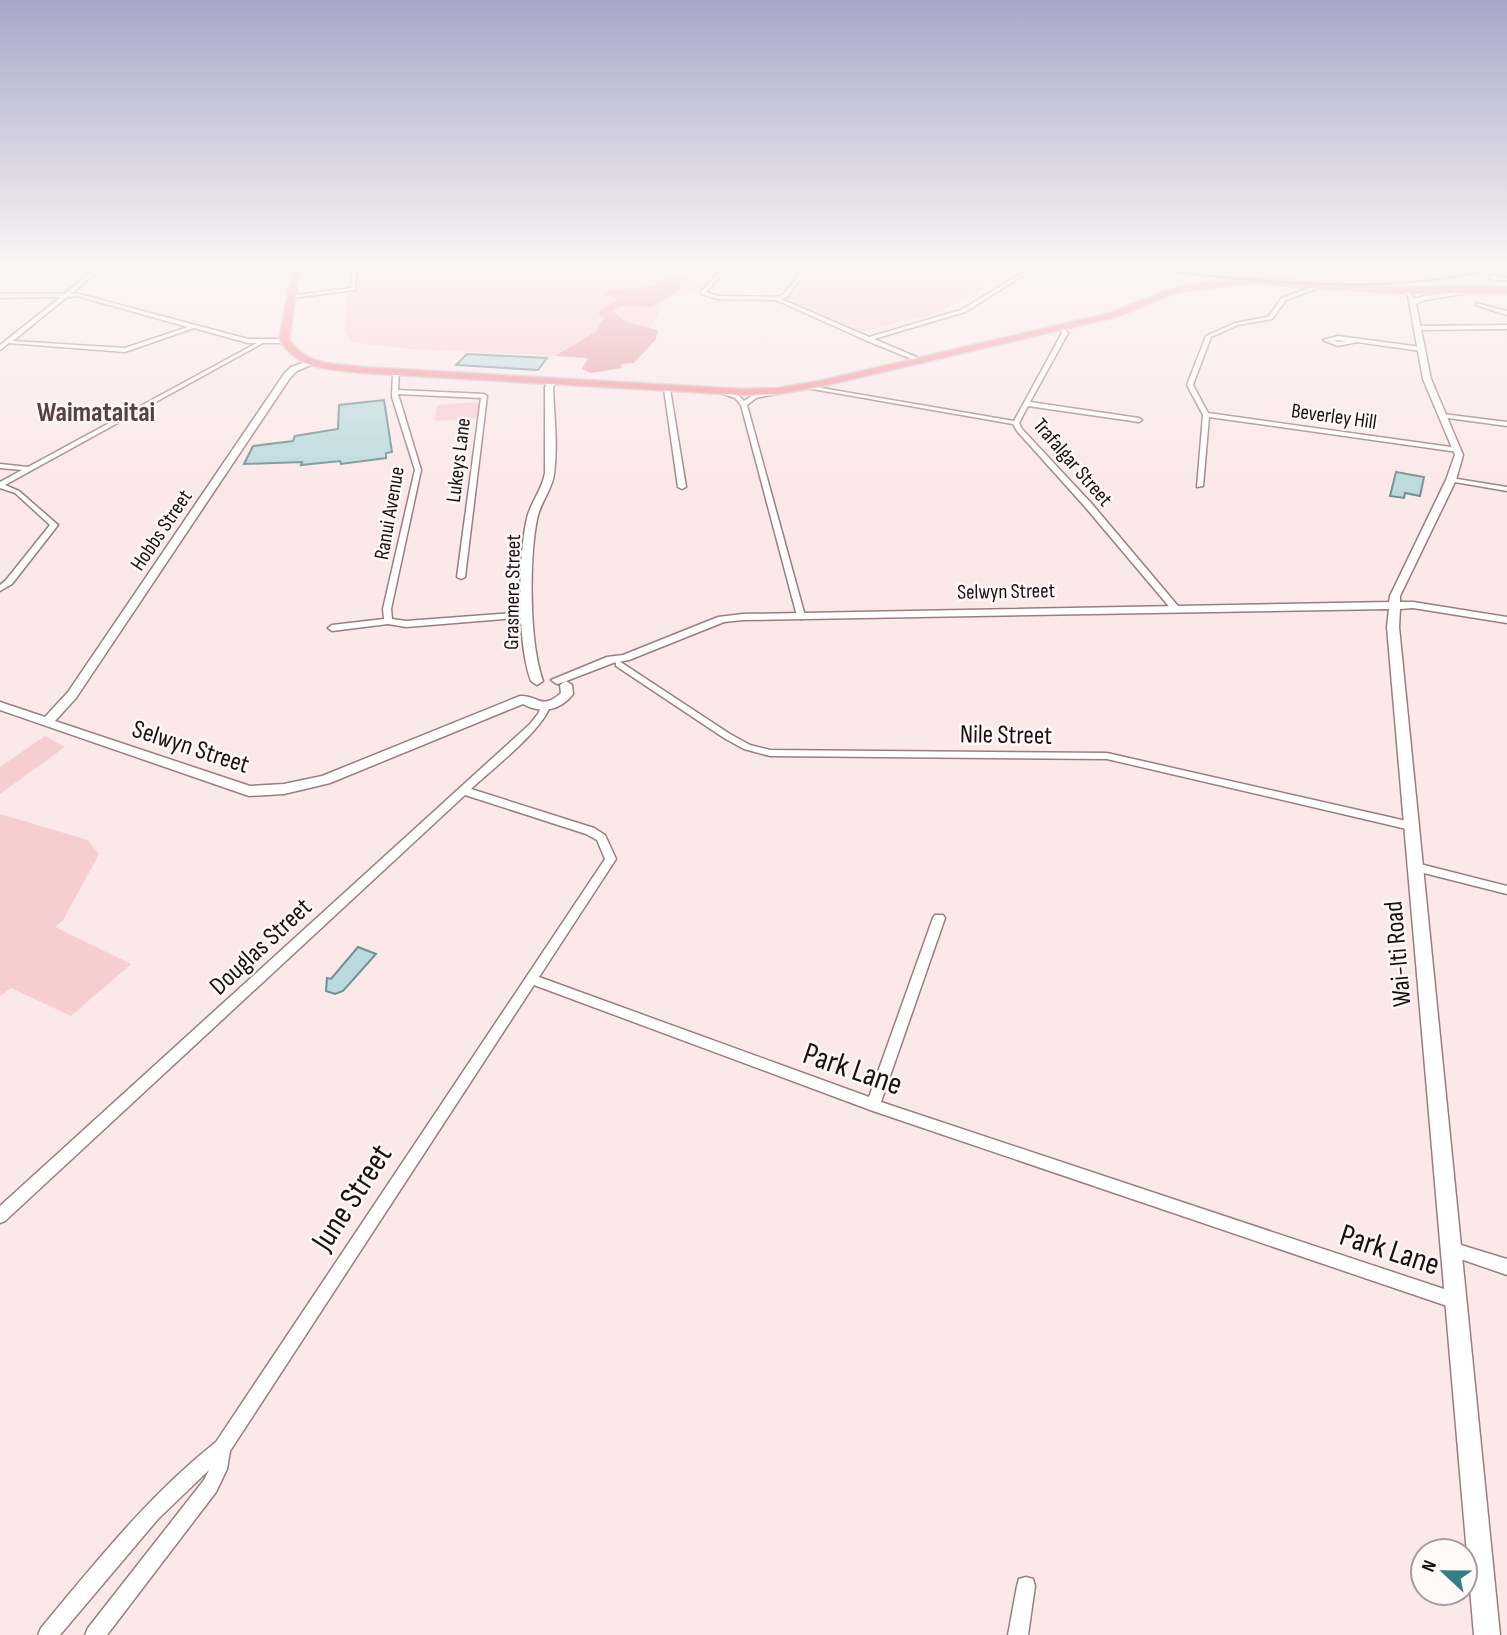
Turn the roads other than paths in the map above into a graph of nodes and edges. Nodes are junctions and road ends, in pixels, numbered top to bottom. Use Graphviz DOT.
graph roads {
  1 [pos="150,341"];
  2 [pos="253,341"];
  3 [pos="281,341"];
  4 [pos="285,341"];
  5 [pos="873,341"];
  6 [pos="999,341"];
  7 [pos="1061,341"];
  8 [pos="1207,341"];
  9 [pos="1357,341"];
  10 [pos="1419,341"];
  11 [pos="10,342"];
  12 [pos="260,343"];
  13 [pos="0,348"];
  14 [pos="1420,349"];
  15 [pos="919,360"];
  16 [pos="308,363"];
  17 [pos="396,372"];
  18 [pos="438,374"];
  19 [pos="552,381"];
  20 [pos="804,387"];
  21 [pos="394,388"];
  22 [pos="667,388"];
  23 [pos="789,389"];
  24 [pos="718,391"];
  25 [pos="744,404"];
  26 [pos="1028,404"];
  27 [pos="1206,415"];
  28 [pos="1443,416"];
  29 [pos="1139,420"];
  30 [pos="1016,422"];
  31 [pos="1507,424"];
  32 [pos="1458,450"];
  33 [pos="0,466"];
  34 [pos="29,469"];
  35 [pos="1451,480"];
  36 [pos="0,486"];
  37 [pos="1199,486"];
  38 [pos="682,487"];
  39 [pos="1507,489"];
  40 [pos="461,577"];
  41 [pos="0,589"];
  42 [pos="1394,605"];
  43 [pos="1175,608"];
  44 [pos="527,615"];
  45 [pos="801,616"];
  46 [pos="1507,620"];
  47 [pos="388,621"];
  48 [pos="332,628"];
  49 [pos="622,661"];
  50 [pos="537,681"];
  51 [pos="561,683"];
  52 [pos="524,698"];
  53 [pos="0,706"];
  54 [pos="545,706"];
  55 [pos="47,722"];
  56 [pos="463,790"];
  57 [pos="1411,826"];
  58 [pos="1416,867"];
  59 [pos="1507,890"];
  60 [pos="939,919"];
  61 [pos="531,979"];
  62 [pos="873,1105"];
  63 [pos="0,1216"];
  64 [pos="1451,1249"];
  65 [pos="1507,1267"];
  66 [pos="1456,1301"];
  67 [pos="222,1448"];
  68 [pos="1026,1586"];
  69 [pos="48,1635"];
  70 [pos="94,1635"];
  71 [pos="1018,1635"];
  72 [pos="1487,1635"];
  1 -- 11 [label="street"];
  2 -- 12 [label="street"];
  3 -- 12 [label="street"];
  4 -- 16 [label="highway"];
  5 -- 15 [label="street"];
  6 -- 15 [label="highway"];
  7 -- 26 [label="street, Trafalgar Street"];
  8 -- 27 [label="street"];
  9 -- 14 [label="street"];
  10 -- 14 [label="street"];
  11 -- 13 [label="street"];
  12 -- 34 [label="street"];
  14 -- 28 [label="street"];
  15 -- 20 [label="highway"];
  16 -- 17 [label="highway"];
  16 -- 55 [label="street, Hobbs Street"];
  17 -- 18 [label="highway"];
  17 -- 21 [label="street, Ranui Avenue"];
  18 -- 19 [label="highway"];
  18 -- 21 [label="highway"];
  19 -- 22 [label="highway"];
  19 -- 44 [label="street, Grasmere Street"];
  20 -- 23 [label="highway"];
  20 -- 30 [label="street"];
  21 -- 40 [label="street, Lukeys Lane"];
  21 -- 47 [label="street, Ranui Avenue"];
  22 -- 24 [label="highway"];
  22 -- 38 [label="street"];
  23 -- 24 [label="highway"];
  23 -- 25 [label="street"];
  24 -- 25 [label="street"];
  25 -- 45 [label="street"];
  26 -- 29 [label="street"];
  26 -- 30 [label="street, Trafalgar Street"];
  27 -- 32 [label="street, Beverley Hill"];
  27 -- 37 [label="street"];
  28 -- 31 [label="street"];
  28 -- 32 [label="street"];
  30 -- 43 [label="street, Trafalgar Street"];
  32 -- 35 [label="street, Wai-Iti Road"];
  33 -- 34 [label="street"];
  34 -- 36 [label="street"];
  35 -- 39 [label="street"];
  35 -- 42 [label="street, Wai-Iti Road"];
  36 -- 41 [label="street"];
  42 -- 43 [label="street, Selwyn Street"];
  42 -- 46 [label="street, Selwyn Street"];
  42 -- 57 [label="street, Wai-Iti Road"];
  43 -- 45 [label="street, Selwyn Street"];
  44 -- 47 [label="street"];
  44 -- 50 [label="street, Grasmere Street"];
  45 -- 49 [label="street, Selwyn Street"];
  47 -- 48 [label="street"];
  49 -- 51 [label="street, Selwyn Street"];
  49 -- 57 [label="street, Nile Street"];
  50 -- 51 [label="street"];
  50 -- 52 [label="street"];
  51 -- 54 [label="street"];
  52 -- 54 [label="street"];
  52 -- 55 [label="street, Selwyn Street"];
  53 -- 55 [label="street, Selwyn Street"];
  54 -- 56 [label="street, Douglas Street"];
  56 -- 61 [label="street"];
  56 -- 63 [label="street, Douglas Street"];
  57 -- 58 [label="street, Wai-Iti Road"];
  58 -- 59 [label="street"];
  58 -- 64 [label="street, Wai-Iti Road"];
  60 -- 62 [label="street"];
  61 -- 62 [label="street, Park Lane"];
  61 -- 67 [label="street, June Street"];
  62 -- 66 [label="street, Park Lane"];
  64 -- 65 [label="street"];
  64 -- 66 [label="street, Wai-Iti Road"];
  66 -- 72 [label="street, Wai-Iti Road"];
  67 -- 69 [label="street, June Street"];
  67 -- 70 [label="street, June Street"];
  68 -- 71 [label="street"];
}
